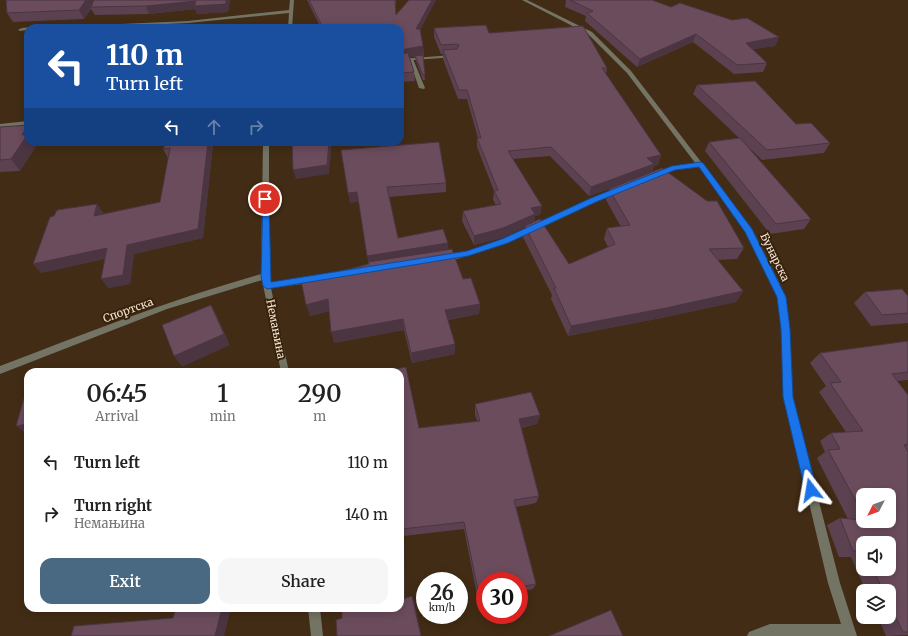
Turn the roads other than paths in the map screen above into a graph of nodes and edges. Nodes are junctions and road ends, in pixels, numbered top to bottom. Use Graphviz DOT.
graph roads {
  1 [pos="292,0"];
  2 [pos="524,0"];
  3 [pos="292,11"];
  4 [pos="143,24"];
  5 [pos="290,24"];
  6 [pos="20,30"];
  7 [pos="24,30"];
  8 [pos="455,55"];
  9 [pos="411,59"];
  10 [pos="404,60"];
  11 [pos="422,88"];
  12 [pos="24,123"];
  13 [pos="0,126"];
  14 [pos="266,146"];
  15 [pos="700,165"];
  16 [pos="652,176"];
  17 [pos="623,188"];
  18 [pos="434,260"];
  19 [pos="265,276"];
  20 [pos="322,278"];
  21 [pos="267,286"];
  22 [pos="284,368"];
  23 [pos="0,370"];
  24 [pos="314,612"];
  25 [pos="850,633"];
  26 [pos="317,636"];
  27 [pos="753,636"];
  1 -- 3 [label="street"];
  2 -- 15 [label="street, Бунарска"];
  3 -- 4 [label="street"];
  3 -- 5 [label="street"];
  6 -- 7 [label="street"];
  8 -- 9 [label="street"];
  9 -- 10 [label="street"];
  9 -- 11 [label="street"];
  12 -- 13 [label="street"];
  14 -- 19 [label="street, Немањина"];
  15 -- 16 [label="street"];
  15 -- 25 [label="street, Бунарска"];
  17 -- 18 [label="street"];
  19 -- 21 [label="street, Немањина"];
  19 -- 23 [label="street, Спортска"];
  20 -- 21 [label="street"];
  21 -- 22 [label="street, Немањина"];
  24 -- 26 [label="street"];
  25 -- 27 [label="street"];
}
